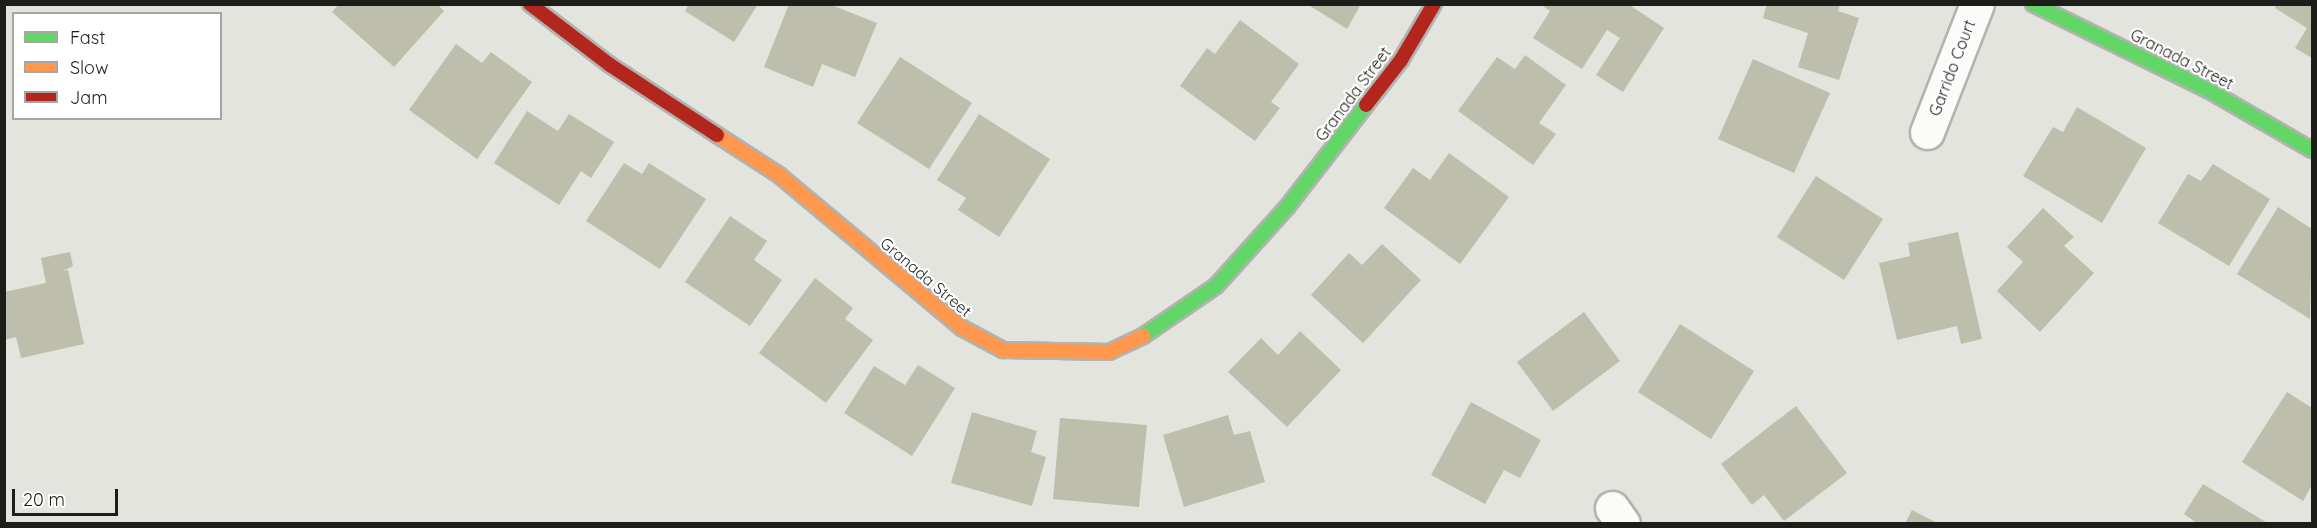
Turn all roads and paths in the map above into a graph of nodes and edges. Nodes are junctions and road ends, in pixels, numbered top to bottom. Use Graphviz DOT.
graph roads {
  1 [pos="530,4"];
  2 [pos="1434,4"];
  3 [pos="1977,4"];
  4 [pos="2033,4"];
  5 [pos="1927,132"];
  6 [pos="2313,150"];
  1 -- 2 [label="street, Granada Street"];
  3 -- 5 [label="street, Garrido Court"];
  4 -- 6 [label="street, Granada Street"];
}
